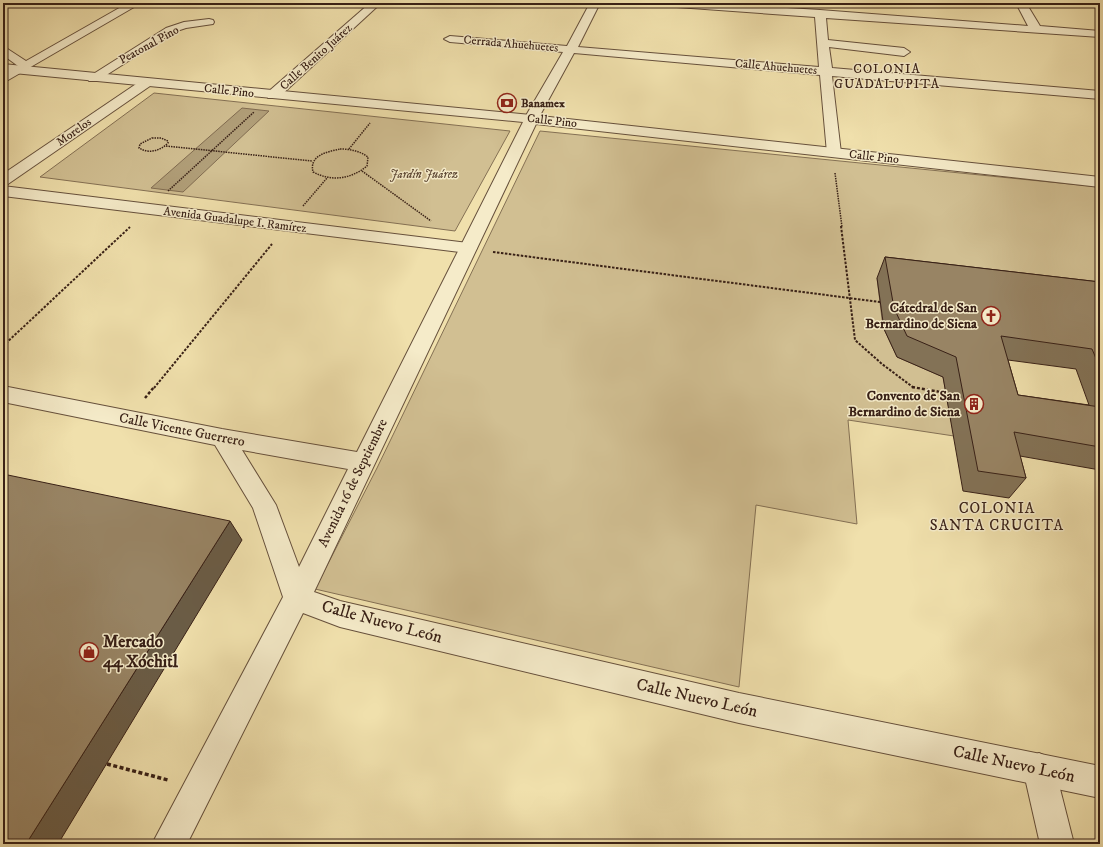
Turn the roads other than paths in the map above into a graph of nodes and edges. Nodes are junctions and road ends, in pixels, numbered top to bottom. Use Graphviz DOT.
graph roads {
  1 [pos="136,3"];
  2 [pos="376,3"];
  3 [pos="595,3"];
  4 [pos="663,3"];
  5 [pos="1021,3"];
  6 [pos="820,13"];
  7 [pos="208,22"];
  8 [pos="1036,29"];
  9 [pos="1100,34"];
  10 [pos="450,39"];
  11 [pos="823,43"];
  12 [pos="3,50"];
  13 [pos="571,50"];
  14 [pos="904,52"];
  15 [pos="3,68"];
  16 [pos="22,68"];
  17 [pos="827,71"];
  18 [pos="93,78"];
  19 [pos="3,79"];
  20 [pos="146,83"];
  21 [pos="273,95"];
  22 [pos="1100,96"];
  23 [pos="531,119"];
  24 [pos="834,153"];
  25 [pos="3,181"];
  26 [pos="1100,182"];
  27 [pos="3,191"];
  28 [pos="468,248"];
  29 [pos="3,394"];
  30 [pos="222,438"];
  31 [pos="362,462"];
  32 [pos="297,598"];
  33 [pos="1039,769"];
  34 [pos="1100,782"];
  35 [pos="169,844"];
  36 [pos="1057,844"];
  1 -- 16 [label="street"];
  2 -- 21 [label="street, Calle Benito Juárez"];
  3 -- 13 [label="street, Avenida 16 de Septiembre"];
  4 -- 6 [label="street"];
  5 -- 8 [label="street"];
  6 -- 8 [label="street"];
  6 -- 11 [label="street"];
  7 -- 18 [label="street, Peatonal Pino"];
  8 -- 9 [label="street"];
  10 -- 13 [label="street, Cerrada Ahuehuetes"];
  11 -- 14 [label="street"];
  11 -- 17 [label="street"];
  12 -- 16 [label="street"];
  13 -- 17 [label="street, Calle Ahuehuetes"];
  13 -- 23 [label="street, Avenida 16 de Septiembre"];
  15 -- 16 [label="street, Calle Pino"];
  16 -- 18 [label="street, Calle Pino"];
  16 -- 19 [label="street"];
  17 -- 22 [label="street, Calle Ahuehuetes"];
  17 -- 24 [label="street"];
  18 -- 20 [label="street, Calle Pino"];
  20 -- 21 [label="street, Calle Pino"];
  20 -- 25 [label="street, Morelos"];
  21 -- 23 [label="street, Calle Pino"];
  23 -- 24 [label="street, Calle Pino"];
  23 -- 28 [label="street, Avenida 16 de Septiembre"];
  24 -- 26 [label="street, Calle Pino"];
  27 -- 28 [label="street, Avenida Guadalupe I. Ramírez"];
  28 -- 31 [label="street, Avenida 16 de Septiembre"];
  29 -- 30 [label="street, Calle Vicente Guerrero"];
  30 -- 31 [label="street, Calle Vicente Guerrero"];
  30 -- 32 [label="street"];
  31 -- 32 [label="street, Avenida 16 de Septiembre"];
  32 -- 33 [label="street, Calle Nuevo León"];
  32 -- 35 [label="street, Avenida 16 de Septiembre"];
  33 -- 34 [label="street, Calle Nuevo León"];
  33 -- 36 [label="street"];
}
